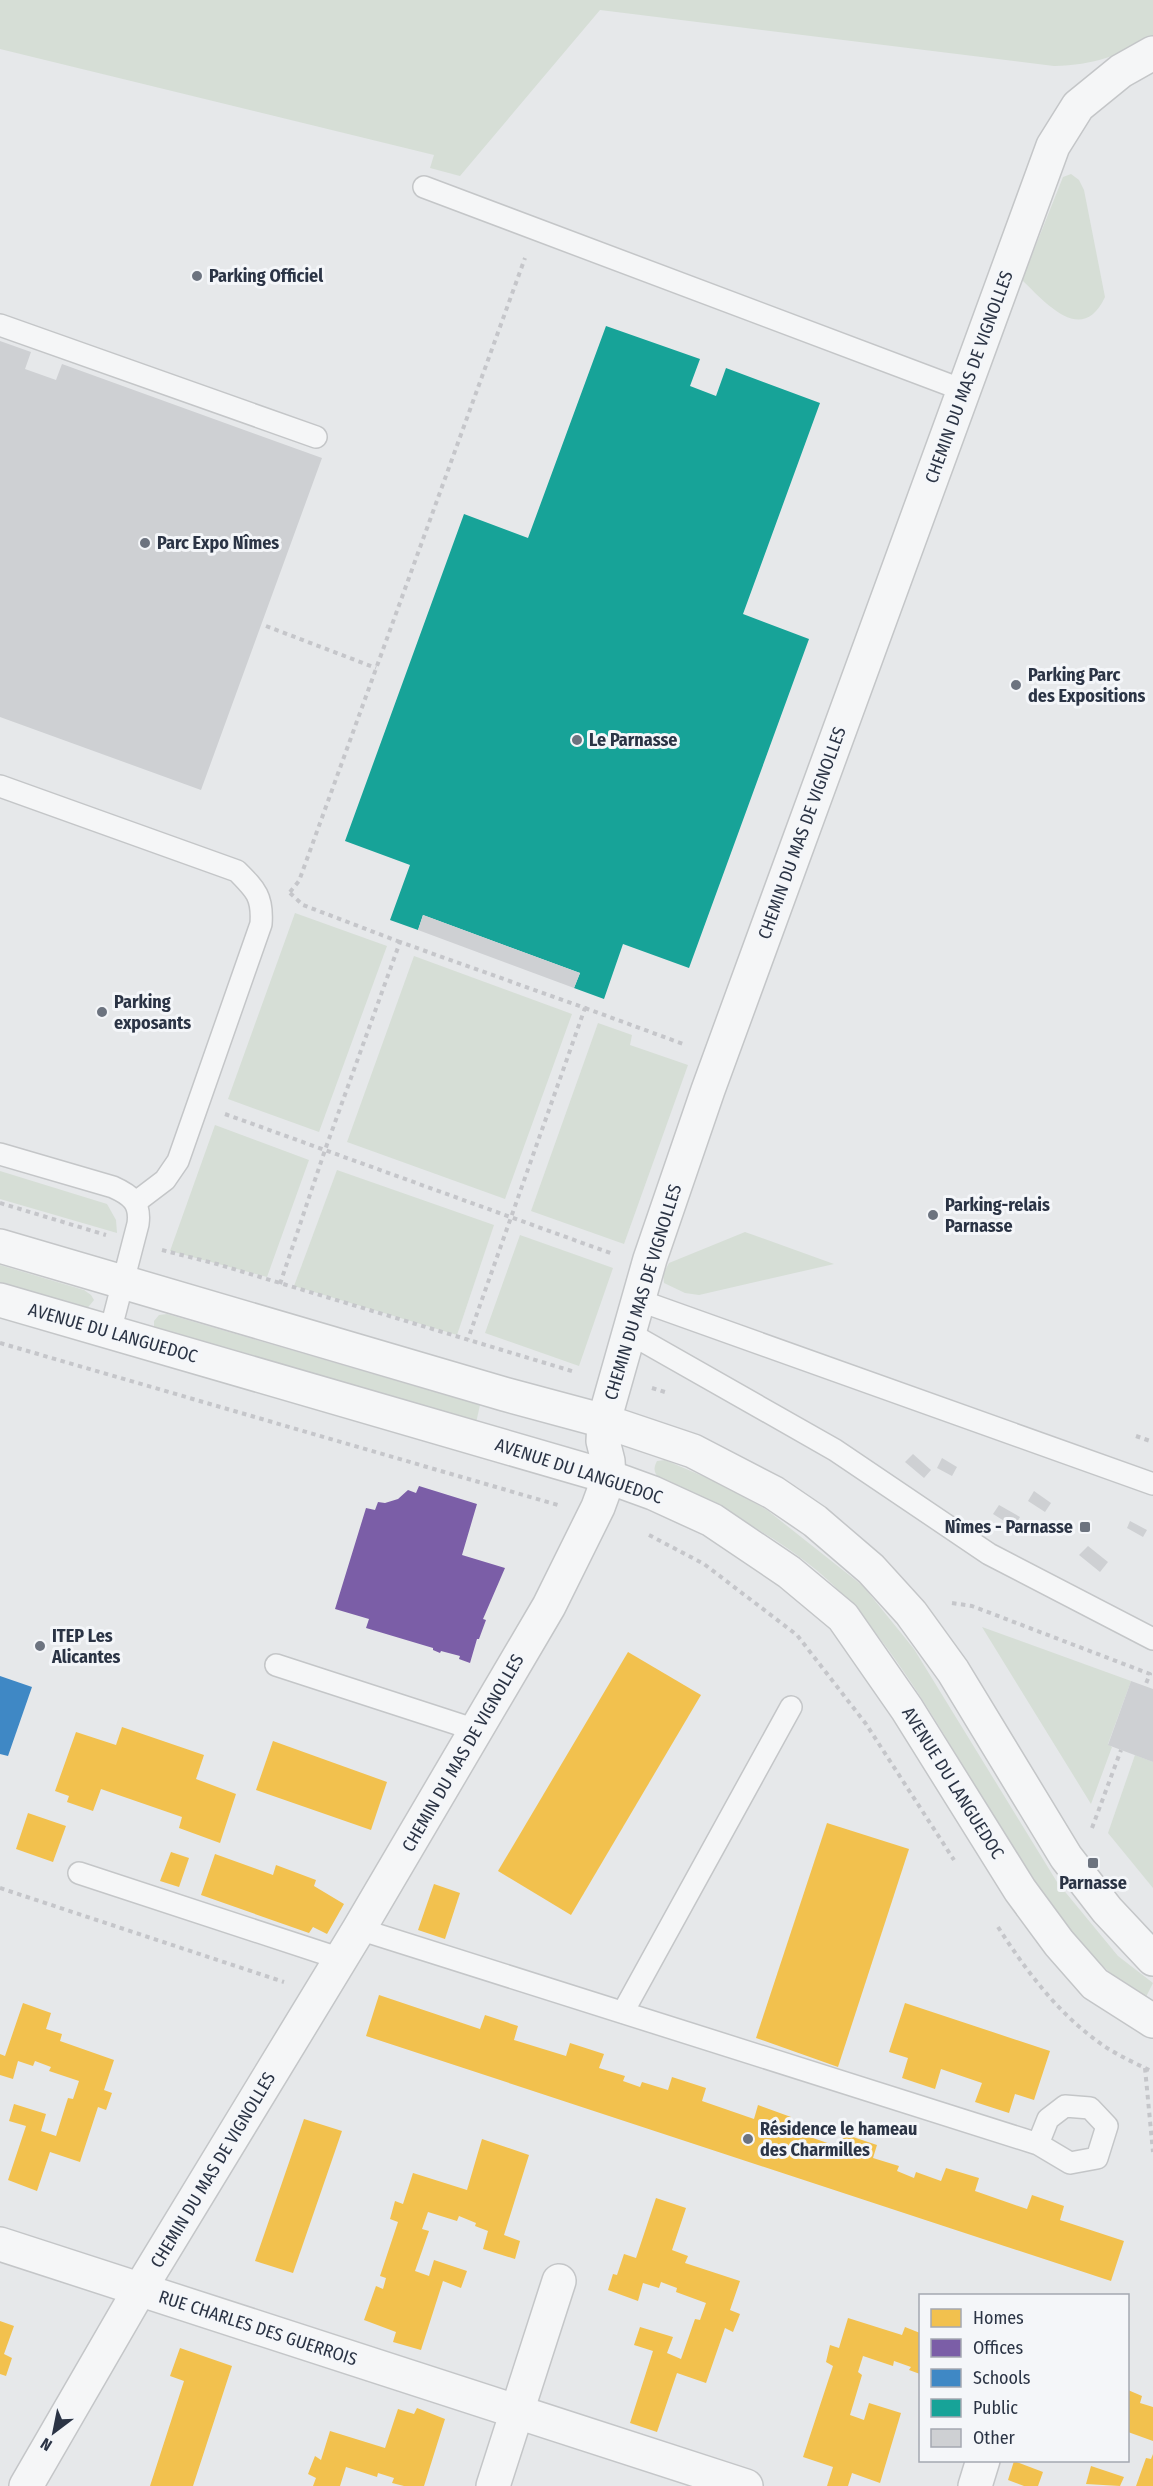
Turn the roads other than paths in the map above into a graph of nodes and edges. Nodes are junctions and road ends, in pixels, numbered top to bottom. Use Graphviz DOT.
graph roads {
  1 [pos="1153,53"];
  2 [pos="424,187"];
  3 [pos="0,325"];
  4 [pos="963,390"];
  5 [pos="316,437"];
  6 [pos="0,786"];
  7 [pos="0,1154"];
  8 [pos="136,1202"];
  9 [pos="0,1246"];
  10 [pos="124,1281"];
  11 [pos="0,1300"];
  12 [pos="638,1300"];
  13 [pos="110,1332"];
  14 [pos="629,1333"];
  15 [pos="604,1421"];
  16 [pos="1153,1484"];
  17 [pos="603,1492"];
  18 [pos="1153,1639"];
  19 [pos="276,1665"];
  20 [pos="791,1707"];
  21 [pos="476,1730"];
  22 [pos="79,1873"];
  23 [pos="359,1929"];
  24 [pos="341,1959"];
  25 [pos="1153,1959"];
  26 [pos="623,2012"];
  27 [pos="1153,2021"];
  28 [pos="1038,2144"];
  29 [pos="0,2244"];
  30 [pos="559,2281"];
  31 [pos="140,2289"];
  32 [pos="517,2413"];
  33 [pos="983,2462"];
  34 [pos="26,2486"];
  35 [pos="493,2486"];
  36 [pos="746,2486"];
  37 [pos="975,2486"];
  1 -- 4 [label="street, CHEMIN DU MAS DE VIGNOLLES"];
  2 -- 4 [label="lane"];
  3 -- 5 [label="lane"];
  4 -- 12 [label="street, CHEMIN DU MAS DE VIGNOLLES"];
  6 -- 8 [label="lane"];
  7 -- 8 [label="lane"];
  8 -- 10 [label="lane"];
  9 -- 10 [label="street"];
  10 -- 13 [label="lane"];
  10 -- 15 [label="street"];
  11 -- 13 [label="street, AVENUE DU LANGUEDOC"];
  12 -- 14 [label="street, CHEMIN DU MAS DE VIGNOLLES"];
  12 -- 16 [label="lane"];
  13 -- 17 [label="street, AVENUE DU LANGUEDOC"];
  14 -- 15 [label="street, CHEMIN DU MAS DE VIGNOLLES"];
  14 -- 18 [label="lane"];
  15 -- 17 [label="street, CHEMIN DU MAS DE VIGNOLLES"];
  15 -- 25 [label="street"];
  17 -- 21 [label="street, CHEMIN DU MAS DE VIGNOLLES"];
  17 -- 27 [label="street, AVENUE DU LANGUEDOC"];
  19 -- 21 [label="lane"];
  20 -- 26 [label="lane"];
  21 -- 23 [label="street, CHEMIN DU MAS DE VIGNOLLES"];
  22 -- 24 [label="lane"];
  23 -- 24 [label="street, CHEMIN DU MAS DE VIGNOLLES"];
  23 -- 26 [label="lane"];
  24 -- 31 [label="street, CHEMIN DU MAS DE VIGNOLLES"];
  26 -- 28 [label="lane"];
  29 -- 31 [label="street, RUE CHARLES DES GUERROIS"];
  30 -- 32 [label="street"];
  31 -- 32 [label="street, RUE CHARLES DES GUERROIS"];
  31 -- 34 [label="street, CHEMIN DU MAS DE VIGNOLLES"];
  32 -- 35 [label="street"];
  32 -- 36 [label="street, RUE CHARLES DES GUERROIS"];
  33 -- 37 [label="street"];
}
